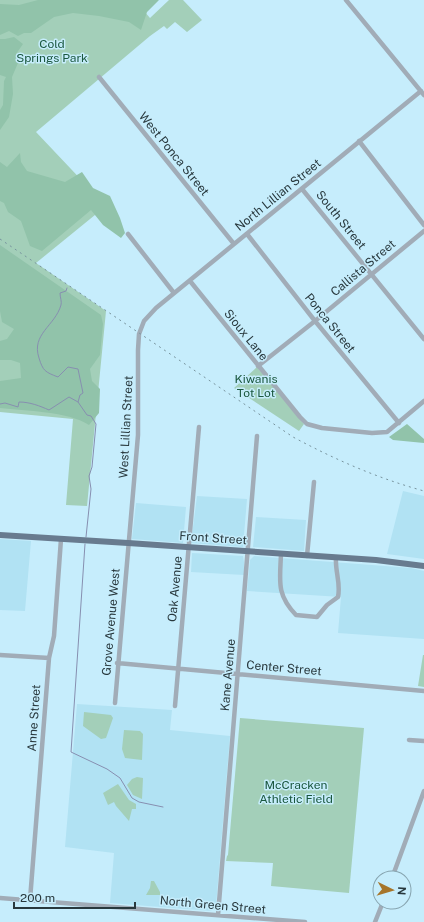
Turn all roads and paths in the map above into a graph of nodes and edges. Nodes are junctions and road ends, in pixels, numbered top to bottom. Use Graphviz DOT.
graph roads {
  1 [pos="346,0"];
  2 [pos="99,77"];
  3 [pos="422,93"];
  4 [pos="359,141"];
  5 [pos="302,188"];
  6 [pos="424,225"];
  7 [pos="424,231"];
  8 [pos="128,234"];
  9 [pos="247,234"];
  10 [pos="234,244"];
  11 [pos="372,274"];
  12 [pos="190,281"];
  13 [pos="174,293"];
  14 [pos="149,315"];
  15 [pos="315,321"];
  16 [pos="424,339"];
  17 [pos="258,366"];
  18 [pos="424,401"];
  19 [pos="399,423"];
  20 [pos="199,427"];
  21 [pos="257,436"];
  22 [pos="314,482"];
  23 [pos="0,535"];
  24 [pos="61,539"];
  25 [pos="128,542"];
  26 [pos="189,547"];
  27 [pos="248,551"];
  28 [pos="281,554"];
  29 [pos="307,556"];
  30 [pos="336,558"];
  31 [pos="424,566"];
  32 [pos="0,655"];
  33 [pos="49,658"];
  34 [pos="117,663"];
  35 [pos="178,668"];
  36 [pos="238,674"];
  37 [pos="424,691"];
  38 [pos="115,703"];
  39 [pos="174,706"];
  40 [pos="409,740"];
  41 [pos="424,741"];
  42 [pos="424,793"];
  43 [pos="395,870"];
  44 [pos="0,898"];
  45 [pos="30,900"];
  46 [pos="379,910"];
  47 [pos="218,915"];
  48 [pos="305,922"];
  49 [pos="375,922"];
  1 -- 3 [label="street"];
  2 -- 10 [label="street, West Ponca Street"];
  3 -- 4 [label="street, North Lillian Street"];
  4 -- 5 [label="street, North Lillian Street"];
  4 -- 6 [label="street"];
  5 -- 9 [label="street, North Lillian Street"];
  5 -- 11 [label="street, South Street"];
  7 -- 11 [label="street, Callista Street"];
  8 -- 13 [label="street"];
  9 -- 10 [label="street, North Lillian Street"];
  9 -- 15 [label="street, Ponca Street"];
  10 -- 12 [label="street, North Lillian Street"];
  11 -- 15 [label="street, Callista Street"];
  11 -- 16 [label="street, South Street"];
  12 -- 13 [label="street, North Lillian Street"];
  12 -- 17 [label="street, Sioux Lane"];
  13 -- 14 [label="street, North Lillian Street"];
  14 -- 25 [label="street, West Lillian Street"];
  15 -- 17 [label="street, Callista Street"];
  15 -- 19 [label="street, Ponca Street"];
  17 -- 19 [label="street, Sioux Lane"];
  18 -- 19 [label="street, Sioux Lane"];
  20 -- 26 [label="street, Oak Avenue"];
  21 -- 27 [label="street, Kane Avenue"];
  22 -- 29 [label="street"];
  23 -- 24 [label="main road, Front Street"];
  24 -- 25 [label="main road, Front Street"];
  24 -- 33 [label="street, Anne Street"];
  25 -- 26 [label="main road, Front Street"];
  25 -- 34 [label="street, Grove Avenue West"];
  26 -- 27 [label="main road, Front Street"];
  26 -- 35 [label="street, Oak Avenue"];
  27 -- 28 [label="main road, Front Street"];
  27 -- 36 [label="street, Kane Avenue"];
  28 -- 29 [label="main road, Front Street"];
  28 -- 30 [label="street"];
  29 -- 30 [label="main road, Front Street"];
  30 -- 31 [label="main road, Front Street"];
  32 -- 33 [label="street"];
  33 -- 45 [label="street, Anne Street"];
  34 -- 35 [label="street, Center Street"];
  34 -- 38 [label="street, Grove Avenue West"];
  35 -- 36 [label="street, Center Street"];
  35 -- 39 [label="street, Oak Avenue"];
  36 -- 37 [label="street, Center Street"];
  36 -- 47 [label="street, Kane Avenue"];
  40 -- 41 [label="street"];
  42 -- 43 [label="street"];
  44 -- 45 [label="street, North Green Street"];
  45 -- 47 [label="street, North Green Street"];
  46 -- 49 [label="street"];
  47 -- 48 [label="street, North Green Street"];
}
